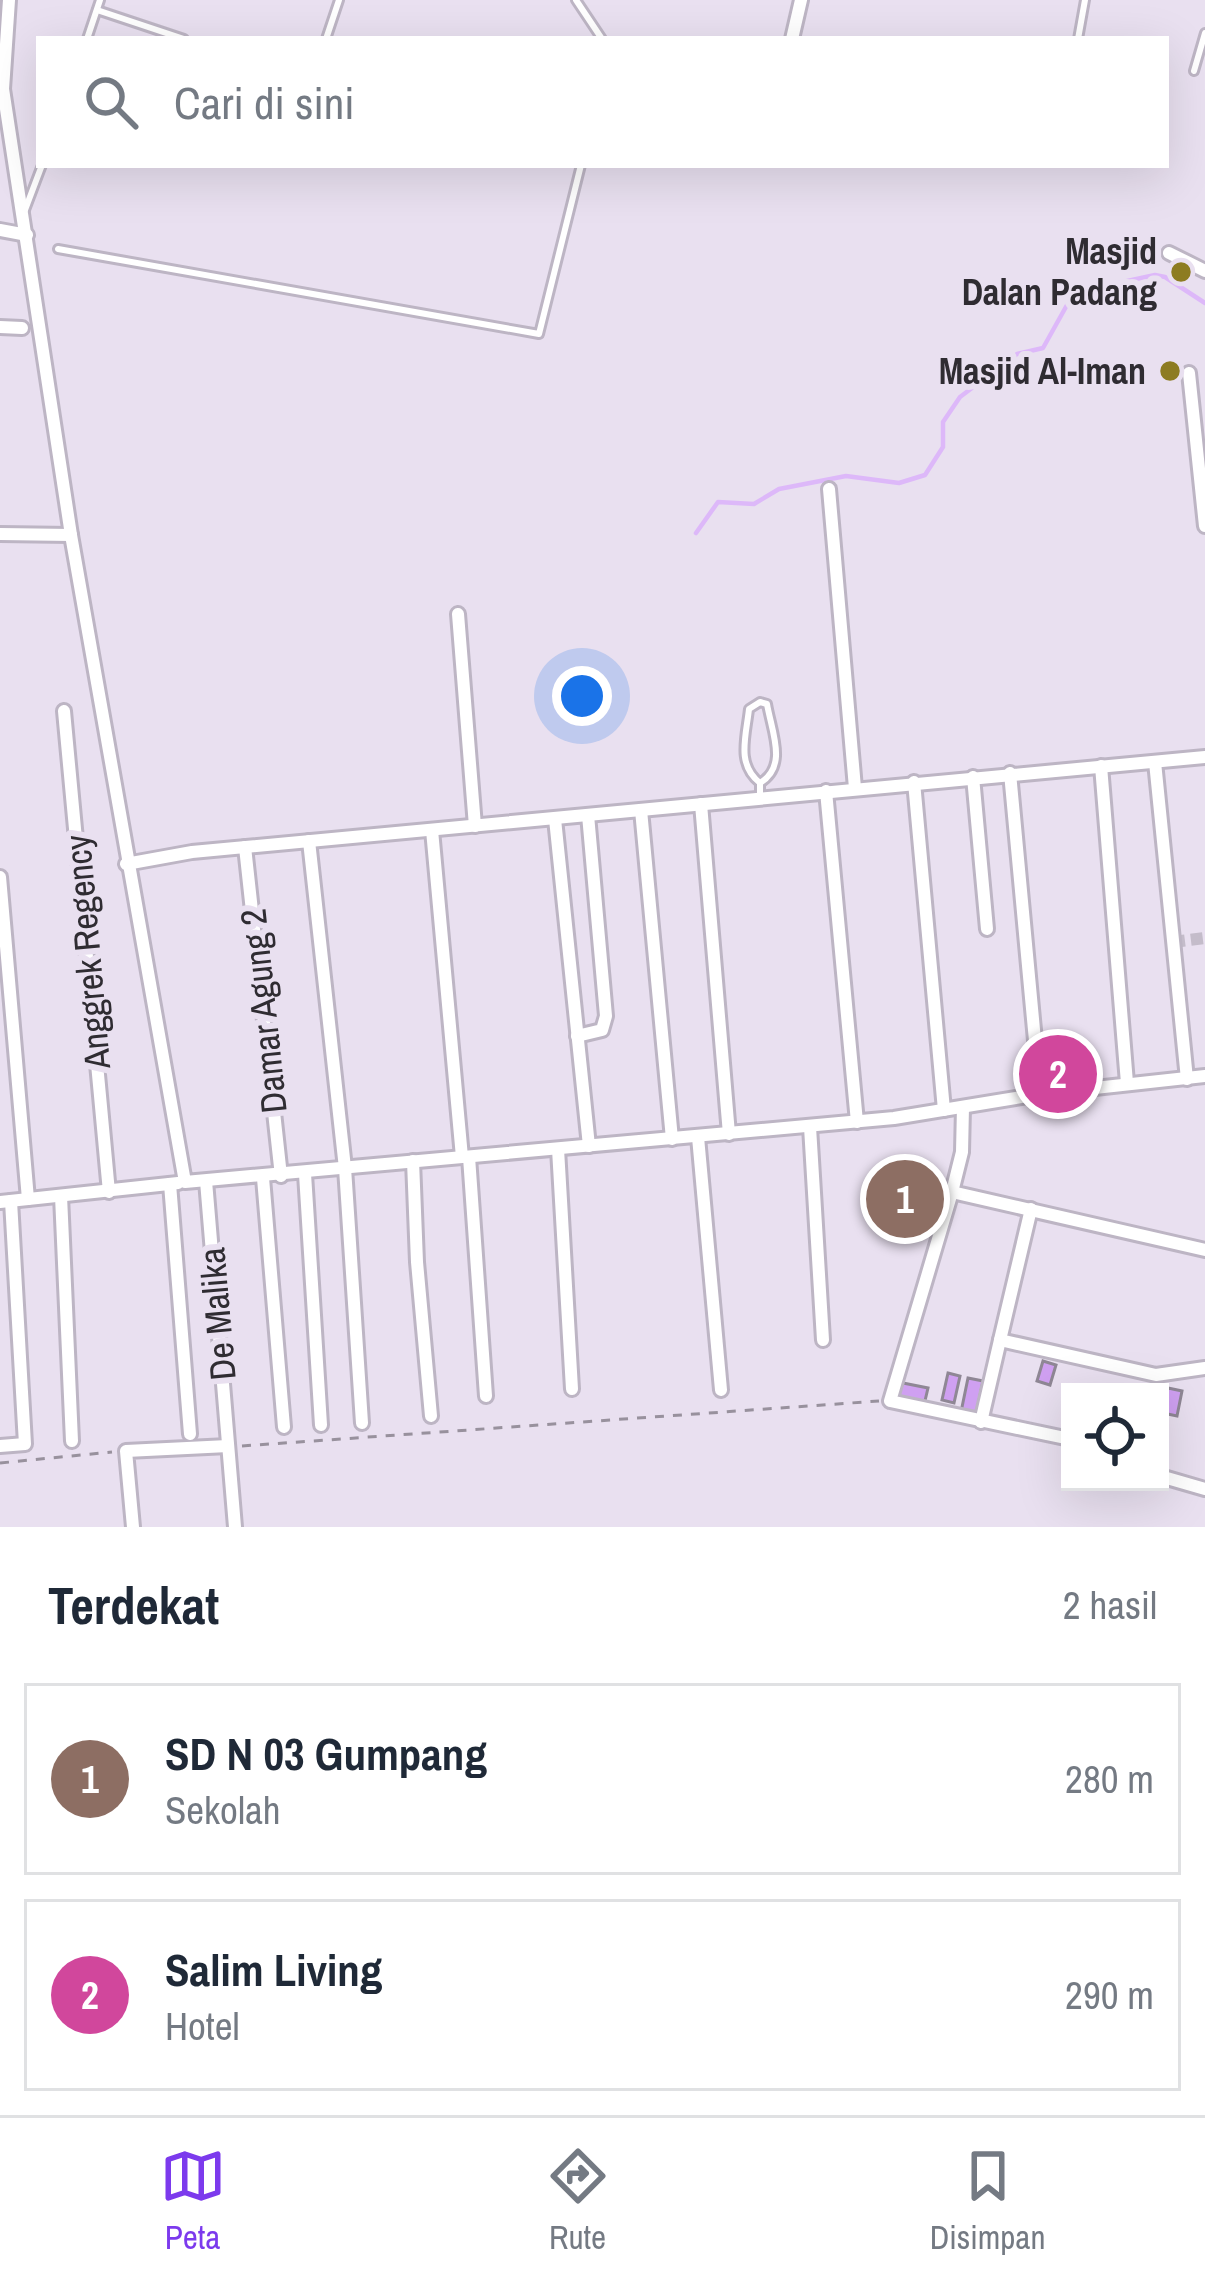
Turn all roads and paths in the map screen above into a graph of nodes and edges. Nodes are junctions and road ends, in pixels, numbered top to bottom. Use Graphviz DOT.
graph roads {
  1 [pos="9,0"];
  2 [pos="100,0"];
  3 [pos="338,0"];
  4 [pos="577,0"];
  5 [pos="801,0"];
  6 [pos="1085,0"];
  7 [pos="97,10"];
  8 [pos="3,15"];
  9 [pos="1205,33"];
  10 [pos="88,36"];
  11 [pos="175,36"];
  12 [pos="327,36"];
  13 [pos="600,36"];
  14 [pos="793,36"];
  15 [pos="1079,36"];
  16 [pos="1194,71"];
  17 [pos="41,168"];
  18 [pos="580,168"];
  19 [pos="24,213"];
  20 [pos="0,230"];
  21 [pos="27,236"];
  22 [pos="58,249"];
  23 [pos="1169,254"];
  24 [pos="1205,271"];
  25 [pos="0,327"];
  26 [pos="22,328"];
  27 [pos="1189,373"];
  28 [pos="829,489"];
  29 [pos="1205,526"];
  30 [pos="0,534"];
  31 [pos="71,536"];
  32 [pos="458,614"];
  33 [pos="64,711"];
  34 [pos="1205,757"];
  35 [pos="1155,761"];
  36 [pos="1101,766"];
  37 [pos="1010,772"];
  38 [pos="973,777"];
  39 [pos="914,782"];
  40 [pos="855,788"];
  41 [pos="760,790"];
  42 [pos="826,791"];
  43 [pos="700,804"];
  44 [pos="641,810"];
  45 [pos="588,815"];
  46 [pos="555,819"];
  47 [pos="475,826"];
  48 [pos="432,830"];
  49 [pos="309,841"];
  50 [pos="245,847"];
  51 [pos="126,863"];
  52 [pos="0,877"];
  53 [pos="987,929"];
  54 [pos="577,1036"];
  55 [pos="1205,1076"];
  56 [pos="1187,1078"];
  57 [pos="1127,1083"];
  58 [pos="1040,1094"];
  59 [pos="963,1107"];
  60 [pos="944,1110"];
  61 [pos="857,1122"];
  62 [pos="810,1127"];
  63 [pos="729,1134"];
  64 [pos="698,1137"];
  65 [pos="672,1139"];
  66 [pos="589,1146"];
  67 [pos="558,1149"];
  68 [pos="465,1157"];
  69 [pos="413,1161"];
  70 [pos="345,1168"];
  71 [pos="304,1174"];
  72 [pos="281,1176"];
  73 [pos="262,1178"];
  74 [pos="206,1181"];
  75 [pos="185,1183"];
  76 [pos="170,1184"];
  77 [pos="109,1192"];
  78 [pos="952,1192"];
  79 [pos="61,1196"];
  80 [pos="28,1199"];
  81 [pos="5,1201"];
  82 [pos="1031,1209"];
  83 [pos="1205,1250"];
  84 [pos="823,1340"];
  85 [pos="1000,1340"];
  86 [pos="1205,1368"];
  87 [pos="572,1389"];
  88 [pos="721,1390"];
  89 [pos="486,1396"];
  90 [pos="890,1401"];
  91 [pos="431,1416"];
  92 [pos="981,1422"];
  93 [pos="362,1423"];
  94 [pos="321,1425"];
  95 [pos="284,1427"];
  96 [pos="190,1434"];
  97 [pos="1061,1437"];
  98 [pos="73,1441"];
  99 [pos="0,1446"];
  100 [pos="229,1446"];
  101 [pos="126,1451"];
  102 [pos="0,1463"];
  103 [pos="1169,1479"];
  104 [pos="1205,1490"];
  105 [pos="133,1527"];
  106 [pos="236,1527"];
  1 -- 8 [label="street"];
  2 -- 7 [label="lane"];
  3 -- 12 [label="lane"];
  4 -- 13 [label="lane"];
  5 -- 14 [label="street"];
  6 -- 15 [label="lane"];
  7 -- 10 [label="lane"];
  7 -- 11 [label="lane"];
  8 -- 19 [label="street"];
  9 -- 16 [label="lane"];
  17 -- 19 [label="lane"];
  18 -- 22 [label="lane"];
  19 -- 21 [label="street"];
  20 -- 21 [label="street"];
  21 -- 31 [label="street"];
  23 -- 24 [label="street"];
  25 -- 26 [label="street"];
  27 -- 29 [label="street"];
  28 -- 40 [label="street"];
  30 -- 31 [label="street"];
  31 -- 51 [label="street"];
  32 -- 47 [label="street"];
  33 -- 77 [label="street, Anggrek Regency"];
  34 -- 35 [label="street"];
  35 -- 36 [label="street"];
  35 -- 56 [label="street"];
  36 -- 37 [label="street"];
  36 -- 57 [label="street"];
  37 -- 38 [label="street"];
  37 -- 58 [label="street"];
  38 -- 39 [label="street"];
  38 -- 53 [label="street"];
  39 -- 40 [label="street"];
  39 -- 60 [label="street"];
  40 -- 42 [label="street"];
  41 -- 41 [label="lane"];
  41 -- 42 [label="street"];
  41 -- 43 [label="street"];
  42 -- 61 [label="street"];
  43 -- 44 [label="street"];
  43 -- 63 [label="street"];
  44 -- 45 [label="street"];
  44 -- 65 [label="street"];
  45 -- 46 [label="street"];
  45 -- 54 [label="street"];
  46 -- 47 [label="street"];
  46 -- 54 [label="street"];
  47 -- 48 [label="street"];
  48 -- 49 [label="street"];
  48 -- 68 [label="street"];
  49 -- 50 [label="street"];
  49 -- 70 [label="street"];
  50 -- 51 [label="street"];
  50 -- 72 [label="street, Damar Agung 2"];
  51 -- 75 [label="street"];
  52 -- 80 [label="street"];
  54 -- 66 [label="street"];
  55 -- 56 [label="street"];
  56 -- 57 [label="street"];
  57 -- 58 [label="street"];
  58 -- 59 [label="street"];
  59 -- 60 [label="street"];
  59 -- 78 [label="street"];
  60 -- 61 [label="street"];
  61 -- 62 [label="street"];
  62 -- 63 [label="street"];
  62 -- 84 [label="street"];
  63 -- 64 [label="street"];
  64 -- 65 [label="street"];
  64 -- 88 [label="street"];
  65 -- 66 [label="street"];
  66 -- 67 [label="street"];
  67 -- 68 [label="street"];
  67 -- 87 [label="street"];
  68 -- 69 [label="street"];
  68 -- 89 [label="street"];
  69 -- 70 [label="street"];
  69 -- 91 [label="street"];
  70 -- 71 [label="street"];
  70 -- 93 [label="street"];
  71 -- 72 [label="street"];
  71 -- 94 [label="street"];
  72 -- 73 [label="street"];
  73 -- 74 [label="street"];
  73 -- 95 [label="street"];
  74 -- 75 [label="street"];
  74 -- 100 [label="street, De Malika"];
  75 -- 76 [label="street"];
  76 -- 77 [label="street"];
  76 -- 96 [label="street"];
  77 -- 79 [label="street"];
  78 -- 82 [label="street"];
  78 -- 90 [label="street"];
  79 -- 80 [label="street"];
  79 -- 98 [label="street"];
  80 -- 81 [label="street"];
  81 -- 99 [label="street"];
  82 -- 83 [label="street"];
  82 -- 85 [label="street"];
  85 -- 86 [label="street"];
  85 -- 92 [label="street"];
  90 -- 92 [label="street"];
  90 -- 100 [label="path"];
  92 -- 97 [label="street"];
  100 -- 101 [label="street"];
  100 -- 106 [label="street, De Malika"];
  101 -- 102 [label="path"];
  101 -- 105 [label="street"];
  103 -- 104 [label="street"];
}
